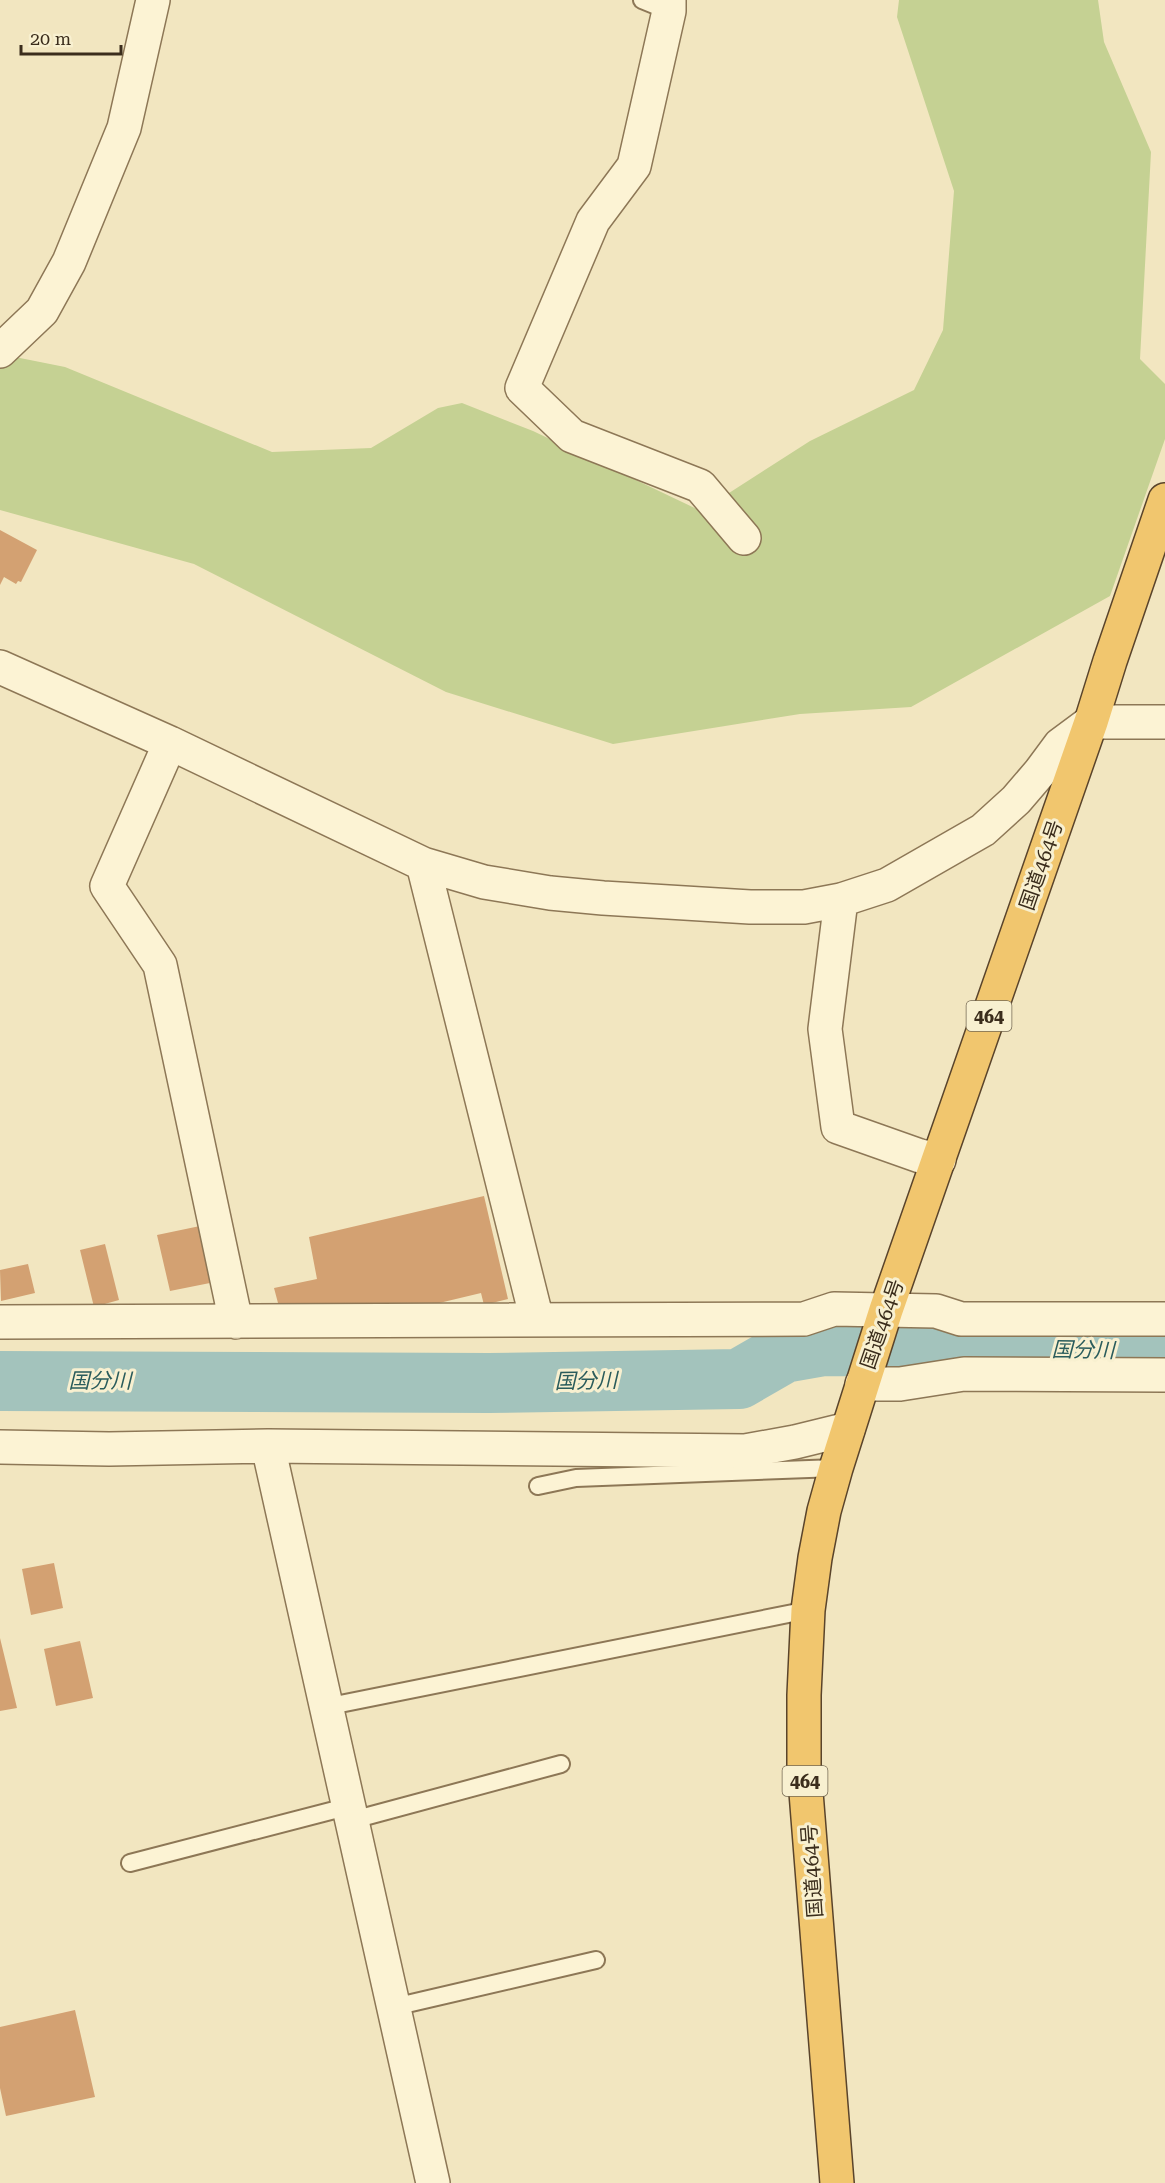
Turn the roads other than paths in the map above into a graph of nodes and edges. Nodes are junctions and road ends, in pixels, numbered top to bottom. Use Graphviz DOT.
graph roads {
  1 [pos="153,0"];
  2 [pos="660,4"];
  3 [pos="0,351"];
  4 [pos="1165,500"];
  5 [pos="744,538"];
  6 [pos="0,667"];
  7 [pos="1091,722"];
  8 [pos="1165,722"];
  9 [pos="170,743"];
  10 [pos="423,864"];
  11 [pos="841,900"];
  12 [pos="939,1160"];
  13 [pos="886,1310"];
  14 [pos="1165,1318"];
  15 [pos="537,1320"];
  16 [pos="0,1322"];
  17 [pos="236,1322"];
  18 [pos="1165,1375"];
  19 [pos="862,1384"];
  20 [pos="848,1429"];
  21 [pos="268,1446"];
  22 [pos="0,1447"];
  23 [pos="836,1468"];
  24 [pos="538,1486"];
  25 [pos="808,1610"];
  26 [pos="325,1707"];
  27 [pos="561,1764"];
  28 [pos="351,1813"];
  29 [pos="130,1863"];
  30 [pos="596,1960"];
  31 [pos="394,2007"];
  32 [pos="433,2183"];
  33 [pos="837,2183"];
  1 -- 3 [label="street"];
  2 -- 5 [label="street"];
  4 -- 7 [label="highway, 国道464号 / 464"];
  6 -- 9 [label="street"];
  7 -- 8 [label="street"];
  7 -- 11 [label="street"];
  7 -- 12 [label="highway, 国道464号 / 464"];
  9 -- 10 [label="street"];
  9 -- 17 [label="street"];
  10 -- 11 [label="street"];
  10 -- 15 [label="street"];
  11 -- 12 [label="street"];
  12 -- 13 [label="highway, 国道464号 / 464"];
  13 -- 14 [label="street"];
  13 -- 15 [label="street"];
  13 -- 19 [label="highway, 国道464号 / 464"];
  15 -- 17 [label="street"];
  16 -- 17 [label="street"];
  18 -- 19 [label="street"];
  19 -- 20 [label="highway, 国道464号 / 464"];
  20 -- 21 [label="street"];
  20 -- 23 [label="highway, 国道464号 / 464"];
  21 -- 22 [label="street"];
  21 -- 26 [label="street"];
  23 -- 24 [label="lane"];
  23 -- 25 [label="highway, 国道464号 / 464"];
  25 -- 26 [label="lane"];
  25 -- 33 [label="highway, 国道464号 / 464"];
  26 -- 28 [label="street"];
  27 -- 28 [label="lane"];
  28 -- 29 [label="lane"];
  28 -- 31 [label="street"];
  30 -- 31 [label="lane"];
  31 -- 32 [label="street"];
}
